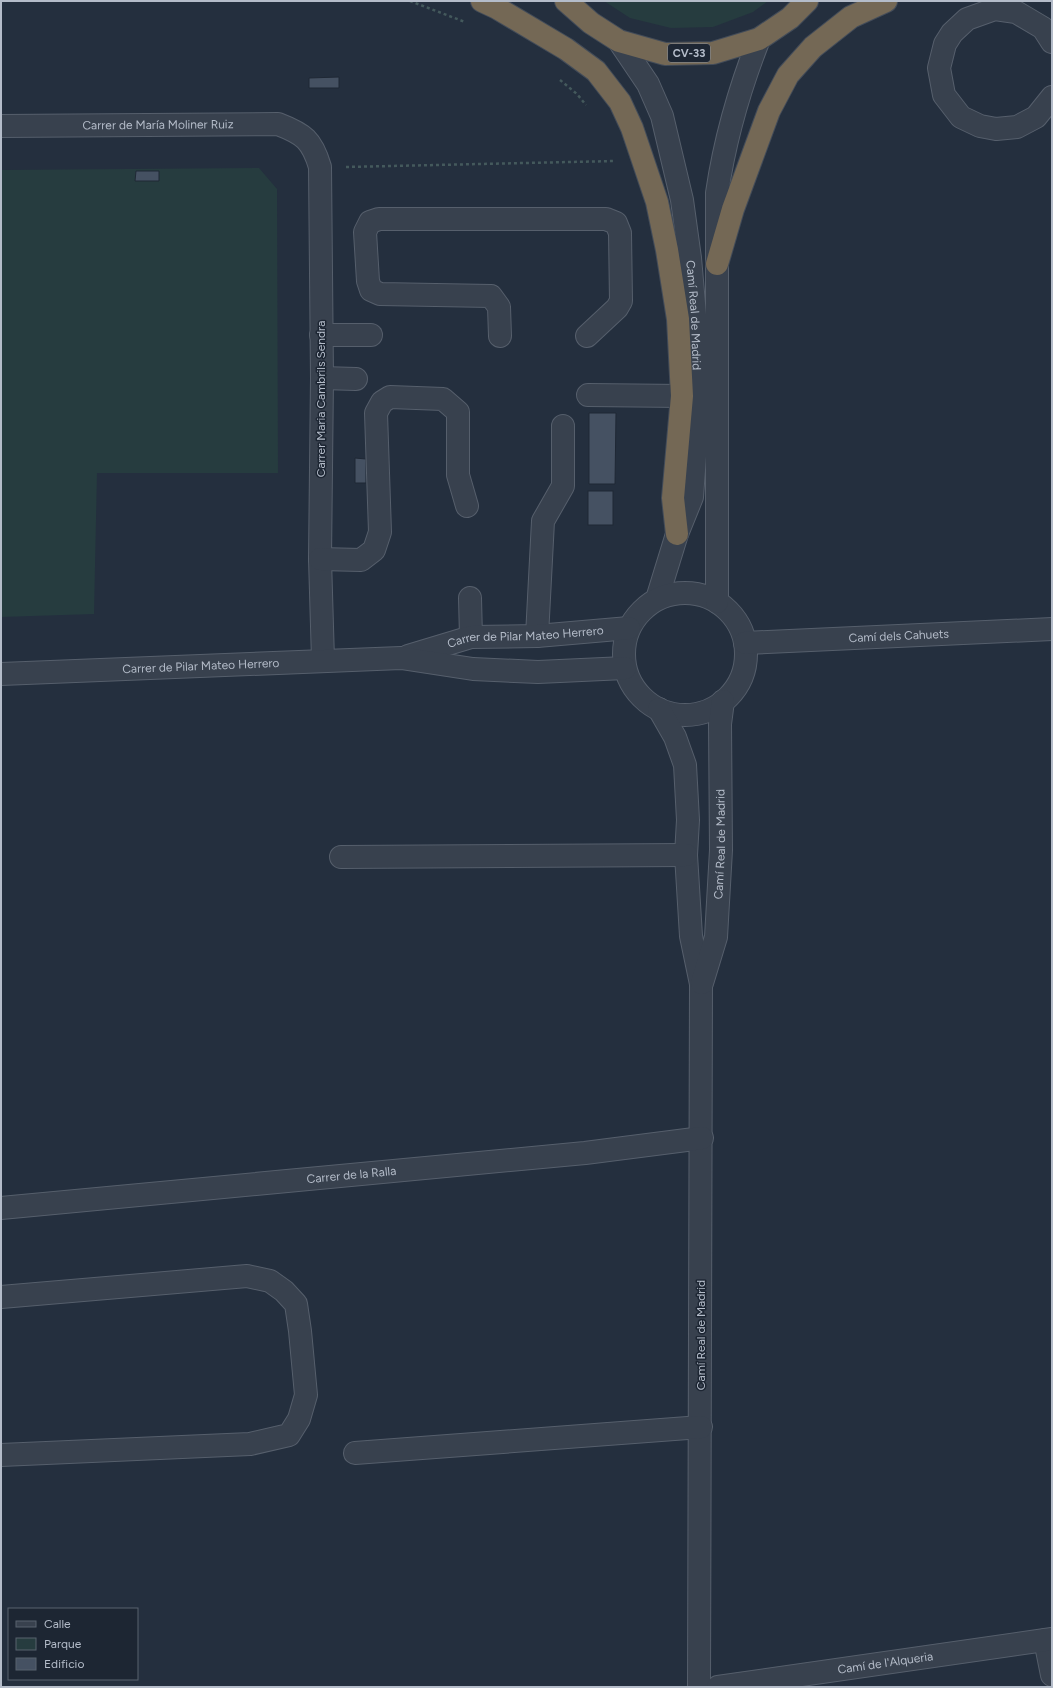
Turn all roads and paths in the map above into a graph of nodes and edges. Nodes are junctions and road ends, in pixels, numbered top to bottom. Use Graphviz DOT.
graph roads {
  1 [pos="410,1"];
  2 [pos="482,1"];
  3 [pos="566,1"];
  4 [pos="807,1"];
  5 [pos="886,1"];
  6 [pos="470,24"];
  7 [pos="759,39"];
  8 [pos="619,40"];
  9 [pos="1052,42"];
  10 [pos="554,75"];
  11 [pos="1050,102"];
  12 [pos="590,109"];
  13 [pos="1,126"];
  14 [pos="309,141"];
  15 [pos="612,154"];
  16 [pos="320,167"];
  17 [pos="717,264"];
  18 [pos="322,335"];
  19 [pos="371,335"];
  20 [pos="500,336"];
  21 [pos="587,336"];
  22 [pos="322,378"];
  23 [pos="356,379"];
  24 [pos="588,395"];
  25 [pos="682,396"];
  26 [pos="563,426"];
  27 [pos="467,506"];
  28 [pos="677,534"];
  29 [pos="320,559"];
  30 [pos="470,598"];
  31 [pos="657,599"];
  32 [pos="717,602"];
  33 [pos="629,628"];
  34 [pos="1052,629"];
  35 [pos="537,636"];
  36 [pos="471,637"];
  37 [pos="745,643"];
  38 [pos="401,658"];
  39 [pos="323,660"];
  40 [pos="625,668"];
  41 [pos="1,674"];
  42 [pos="723,702"];
  43 [pos="659,709"];
  44 [pos="686,855"];
  45 [pos="340,857"];
  46 [pos="702,984"];
  47 [pos="702,1138"];
  48 [pos="1,1208"];
  49 [pos="1,1298"];
  50 [pos="701,1427"];
  51 [pos="355,1453"];
  52 [pos="1,1455"];
  53 [pos="1049,1640"];
  54 [pos="1052,1675"];
  55 [pos="699,1687"];
  56 [pos="718,1687"];
  1 -- 6 [label="path"];
  2 -- 25 [label="highway"];
  3 -- 8 [label="highway, CV-33"];
  4 -- 7 [label="highway, CV-33"];
  5 -- 17 [label="highway"];
  7 -- 8 [label="highway, CV-33"];
  7 -- 17 [label="street, Camí Real de Madrid"];
  8 -- 28 [label="street, Camí Real de Madrid"];
  9 -- 11 [label="street"];
  10 -- 12 [label="path"];
  13 -- 14 [label="street, Carrer de María Moliner Ruiz"];
  14 -- 16 [label="street, Carrer Maria Cambrils Sendra"];
  15 -- 16 [label="path"];
  16 -- 18 [label="street, Carrer Maria Cambrils Sendra"];
  17 -- 32 [label="street, Camí Real de Madrid"];
  18 -- 19 [label="street"];
  18 -- 22 [label="street, Carrer Maria Cambrils Sendra"];
  20 -- 21 [label="street"];
  22 -- 23 [label="street"];
  22 -- 29 [label="street, Carrer Maria Cambrils Sendra"];
  24 -- 25 [label="street"];
  25 -- 28 [label="highway"];
  26 -- 35 [label="street"];
  27 -- 29 [label="street"];
  28 -- 31 [label="street, Camí Real de Madrid"];
  29 -- 39 [label="street, Carrer Maria Cambrils Sendra"];
  30 -- 36 [label="street"];
  31 -- 32 [label="street"];
  31 -- 33 [label="street"];
  32 -- 37 [label="street"];
  33 -- 35 [label="street, Carrer de Pilar Mateo Herrero"];
  33 -- 40 [label="street"];
  34 -- 37 [label="street, Camí dels Cahuets"];
  35 -- 36 [label="street, Carrer de Pilar Mateo Herrero"];
  36 -- 38 [label="street, Carrer de Pilar Mateo Herrero"];
  37 -- 42 [label="street"];
  38 -- 39 [label="street, Carrer de Pilar Mateo Herrero"];
  38 -- 40 [label="street, Carrer de Pilar Mateo Herrero"];
  39 -- 41 [label="street, Carrer de Pilar Mateo Herrero"];
  40 -- 43 [label="street"];
  42 -- 43 [label="street"];
  42 -- 46 [label="street, Camí Real de Madrid"];
  43 -- 44 [label="street, Camí Real de Madrid"];
  44 -- 45 [label="street"];
  44 -- 46 [label="street, Camí Real de Madrid"];
  46 -- 47 [label="street, Camí Real de Madrid"];
  47 -- 48 [label="street, Carrer de la Ralla"];
  47 -- 50 [label="street, Camí Real de Madrid"];
  49 -- 52 [label="street"];
  50 -- 51 [label="street"];
  50 -- 55 [label="street, Camí Real de Madrid"];
  53 -- 54 [label="street"];
  53 -- 56 [label="street, Camí de l'Alqueria"];
}
